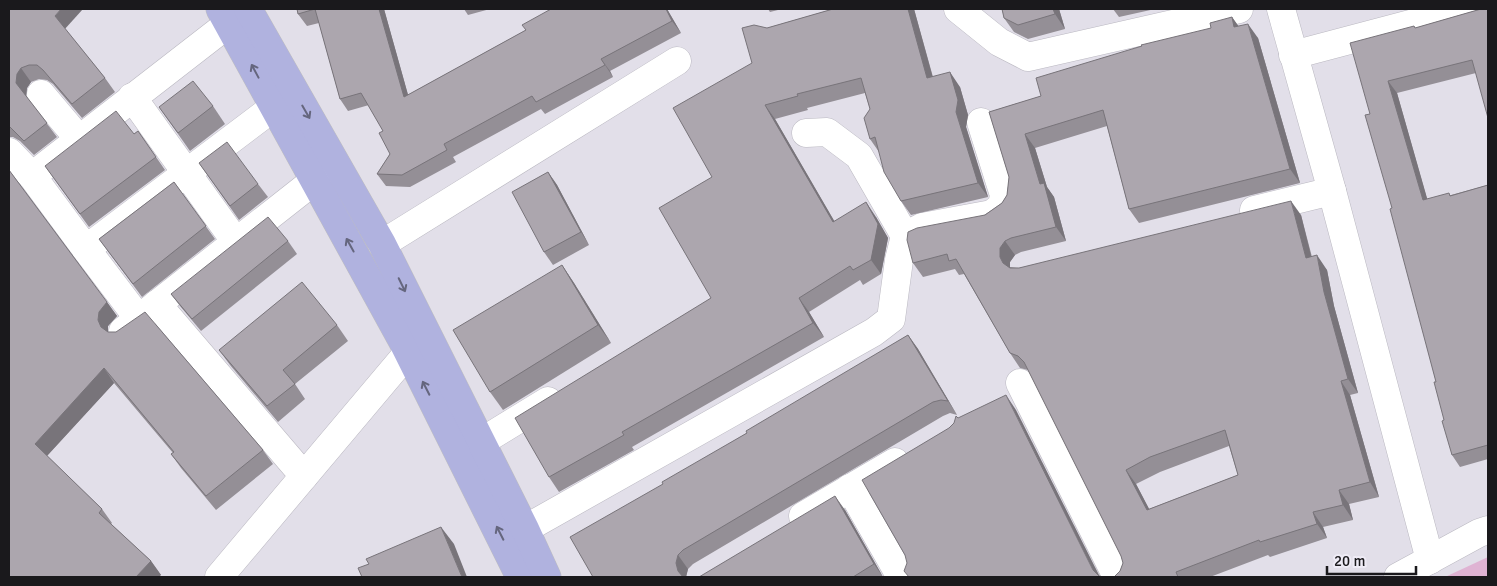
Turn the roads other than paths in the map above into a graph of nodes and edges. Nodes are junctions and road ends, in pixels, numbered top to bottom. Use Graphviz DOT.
graph roads {
  1 [pos="958,9"];
  2 [pos="1239,9"];
  3 [pos="1281,9"];
  4 [pos="1467,9"];
  5 [pos="232,14"];
  6 [pos="1293,55"];
  7 [pos="677,62"];
  8 [pos="40,94"];
  9 [pos="132,97"];
  10 [pos="274,107"];
  11 [pos="981,122"];
  12 [pos="806,133"];
  13 [pos="79,139"];
  14 [pos="9,152"];
  15 [pos="186,172"];
  16 [pos="32,176"];
  17 [pos="314,180"];
  18 [pos="1332,191"];
  19 [pos="1230,216"];
  20 [pos="905,236"];
  21 [pos="236,242"];
  22 [pos="382,244"];
  23 [pos="86,249"];
  24 [pos="140,318"];
  25 [pos="425,331"];
  26 [pos="409,354"];
  27 [pos="1020,383"];
  28 [pos="571,386"];
  29 [pos="481,442"];
  30 [pos="917,449"];
  31 [pos="304,476"];
  32 [pos="850,488"];
  33 [pos="784,528"];
  34 [pos="525,529"];
  35 [pos="1488,530"];
  36 [pos="1430,560"];
  37 [pos="218,577"];
  38 [pos="520,577"];
  39 [pos="547,577"];
  40 [pos="901,577"];
  41 [pos="1117,577"];
  42 [pos="1398,577"];
  1 -- 2 [label="street"];
  3 -- 6 [label="street"];
  4 -- 6 [label="street"];
  5 -- 9 [label="street"];
  10 -- 5 [label="main road, one-way"];
  5 -- 22 [label="main road, one-way"];
  6 -- 18 [label="street"];
  7 -- 22 [label="street"];
  8 -- 13 [label="street"];
  9 -- 13 [label="street"];
  9 -- 15 [label="street"];
  10 -- 15 [label="street"];
  10 -- 17 [label="main road"];
  11 -- 20 [label="street"];
  12 -- 20 [label="street"];
  13 -- 16 [label="street"];
  14 -- 16 [label="street"];
  15 -- 21 [label="street"];
  15 -- 23 [label="street"];
  16 -- 23 [label="street"];
  17 -- 21 [label="street"];
  26 -- 17 [label="main road, one-way"];
  18 -- 19 [label="street"];
  18 -- 36 [label="street"];
  20 -- 34 [label="street"];
  21 -- 24 [label="street"];
  22 -- 25 [label="main road, one-way"];
  23 -- 24 [label="street"];
  24 -- 31 [label="street"];
  25 -- 26 [label="street"];
  25 -- 29 [label="main road"];
  26 -- 31 [label="street"];
  38 -- 26 [label="main road, one-way"];
  27 -- 41 [label="street"];
  28 -- 29 [label="street"];
  29 -- 34 [label="main road"];
  30 -- 32 [label="street"];
  31 -- 37 [label="street"];
  32 -- 33 [label="street"];
  32 -- 40 [label="street"];
  34 -- 39 [label="main road"];
  35 -- 36 [label="street"];
  36 -- 42 [label="street"];
}
